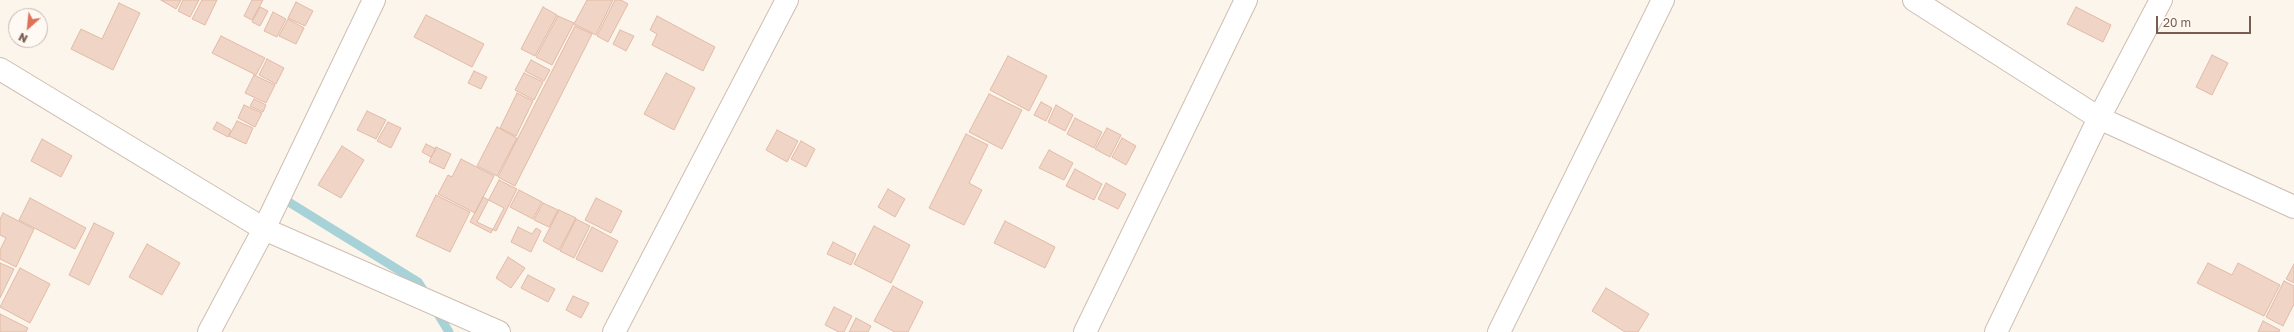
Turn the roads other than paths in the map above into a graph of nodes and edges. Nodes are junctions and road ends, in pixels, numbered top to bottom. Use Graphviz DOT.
graph roads {
  1 [pos="374,0"];
  2 [pos="787,0"];
  3 [pos="1246,0"];
  4 [pos="1663,0"];
  5 [pos="1914,0"];
  6 [pos="2161,0"];
  7 [pos="0,69"];
  8 [pos="2099,118"];
  9 [pos="2294,207"];
  10 [pos="264,229"];
  11 [pos="209,332"];
  12 [pos="499,332"];
  13 [pos="614,332"];
  14 [pos="1085,332"];
  15 [pos="1499,332"];
  16 [pos="1996,332"];
  1 -- 10 [label="street"];
  2 -- 13 [label="street"];
  3 -- 14 [label="street"];
  4 -- 15 [label="street"];
  5 -- 8 [label="street"];
  6 -- 8 [label="street"];
  7 -- 10 [label="street"];
  8 -- 9 [label="street"];
  8 -- 16 [label="street"];
  10 -- 11 [label="street"];
  10 -- 12 [label="street"];
}
